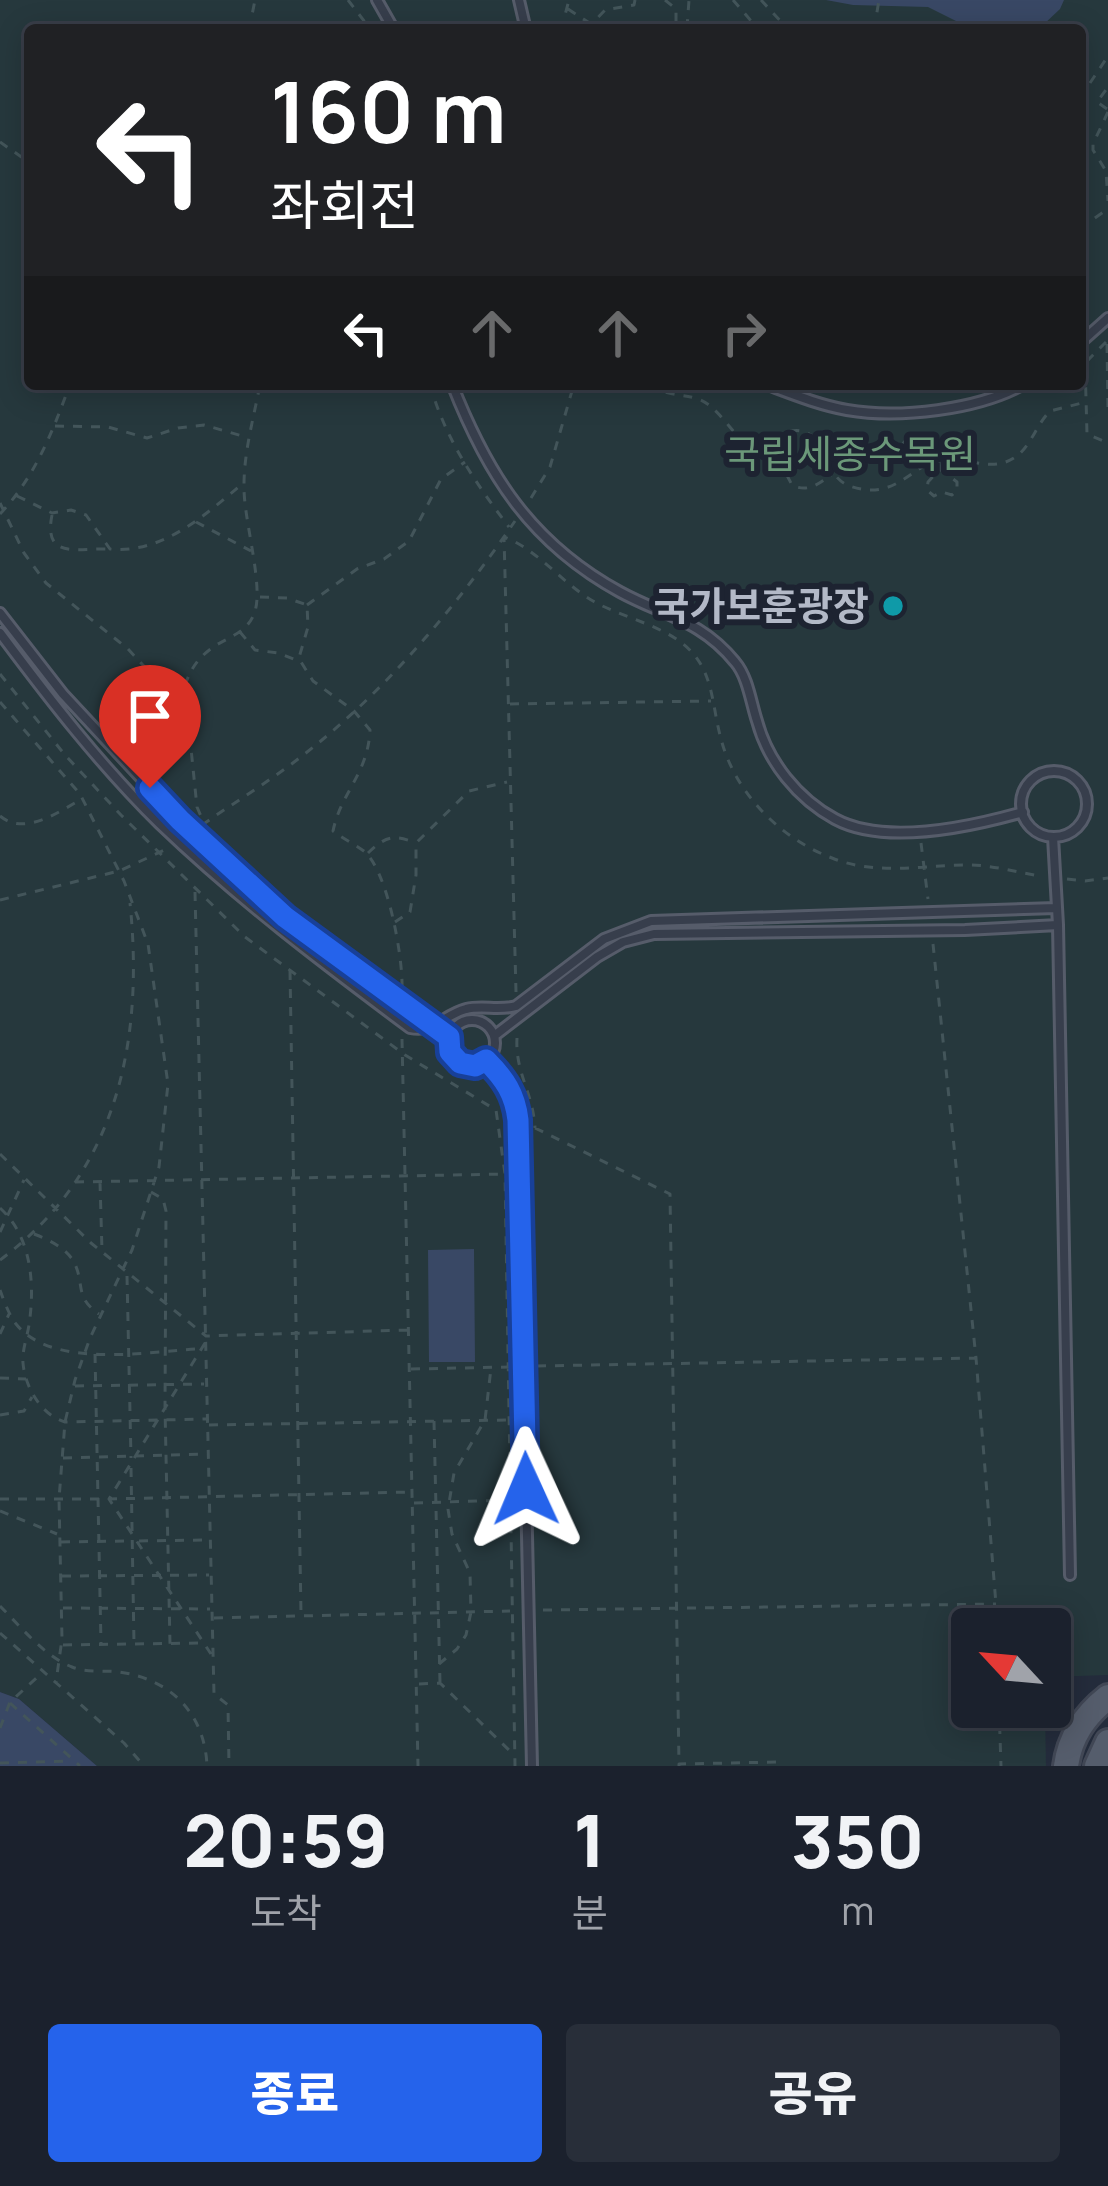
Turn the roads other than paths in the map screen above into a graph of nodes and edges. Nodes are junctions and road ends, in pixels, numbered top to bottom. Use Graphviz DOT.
graph roads {
  1 [pos="454,390"];
  2 [pos="781,390"];
  3 [pos="1013,390"];
  4 [pos="0,613"];
  5 [pos="0,633"];
  6 [pos="1023,812"];
  7 [pos="1053,837"];
  8 [pos="1055,908"];
  9 [pos="1058,925"];
  10 [pos="436,1027"];
  11 [pos="494,1036"];
  12 [pos="449,1037"];
  13 [pos="486,1060"];
  14 [pos="1070,1575"];
  15 [pos="1108,1697"];
  16 [pos="1108,1742"];
  17 [pos="532,1766"];
  18 [pos="1066,1766"];
  19 [pos="1096,1766"];
  1 -- 6 [label="lane"];
  2 -- 3 [label="lane"];
  4 -- 10 [label="lane"];
  5 -- 10 [label="lane"];
  6 -- 7 [label="lane"];
  6 -- 7 [label="lane"];
  7 -- 8 [label="lane"];
  8 -- 9 [label="lane"];
  8 -- 10 [label="lane"];
  9 -- 11 [label="lane"];
  9 -- 14 [label="lane"];
  10 -- 12 [label="lane"];
  11 -- 12 [label="lane"];
  11 -- 13 [label="lane"];
  12 -- 13 [label="lane"];
  13 -- 17 [label="lane"];
  15 -- 18 [label="main road"];
  16 -- 19 [label="main road"];
}
